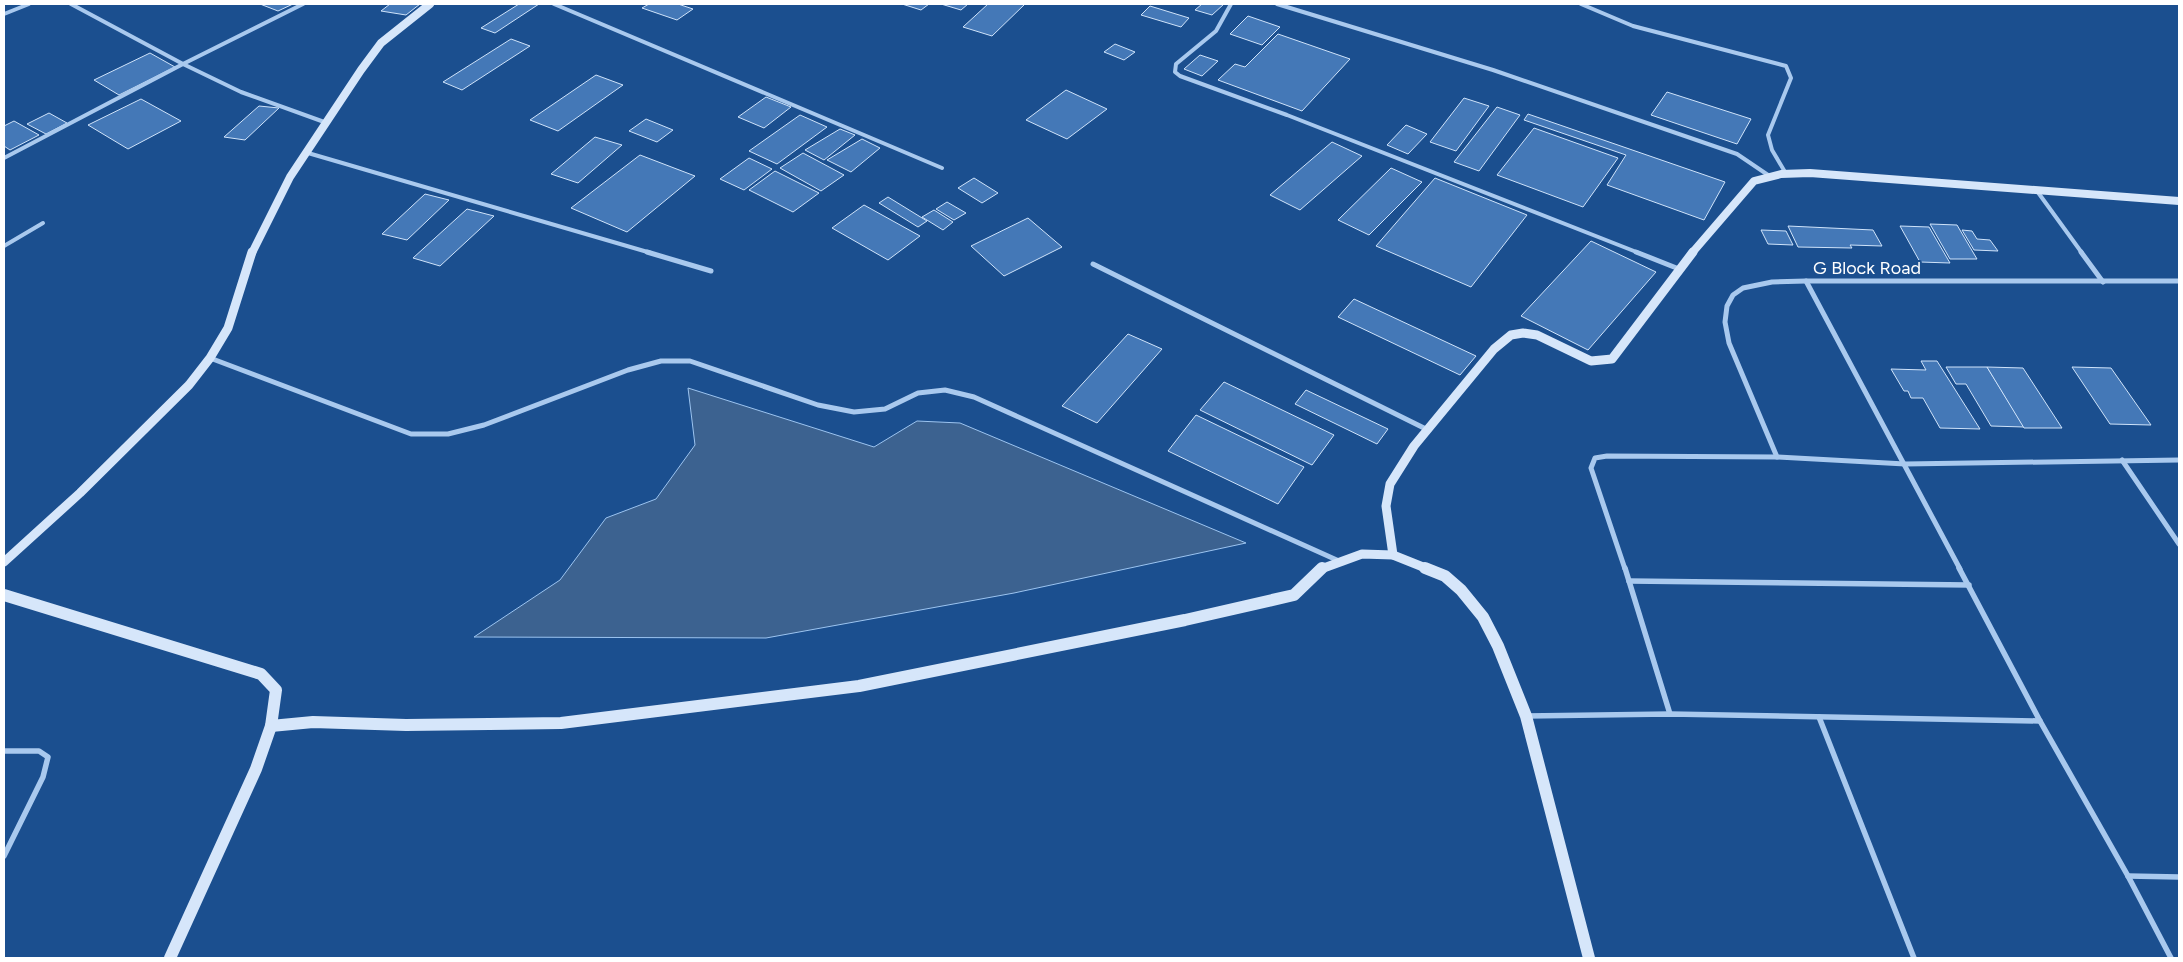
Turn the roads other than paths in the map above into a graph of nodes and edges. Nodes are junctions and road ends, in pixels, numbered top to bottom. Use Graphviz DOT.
graph roads {
  1 [pos="29,4"];
  2 [pos="71,4"];
  3 [pos="304,4"];
  4 [pos="430,4"];
  5 [pos="554,4"];
  6 [pos="1231,4"];
  7 [pos="1277,4"];
  8 [pos="1581,4"];
  9 [pos="4,14"];
  10 [pos="183,64"];
  11 [pos="327,123"];
  12 [pos="308,153"];
  13 [pos="4,158"];
  14 [pos="942,168"];
  15 [pos="1785,172"];
  16 [pos="1768,175"];
  17 [pos="2037,190"];
  18 [pos="2179,201"];
  19 [pos="42,224"];
  20 [pos="4,246"];
  21 [pos="1093,264"];
  22 [pos="1679,268"];
  23 [pos="711,271"];
  24 [pos="2179,281"];
  25 [pos="1806,282"];
  26 [pos="2103,282"];
  27 [pos="210,358"];
  28 [pos="1429,430"];
  29 [pos="1777,456"];
  30 [pos="2122,460"];
  31 [pos="2179,460"];
  32 [pos="1906,464"];
  33 [pos="2179,544"];
  34 [pos="1393,555"];
  35 [pos="1340,561"];
  36 [pos="4,562"];
  37 [pos="1629,581"];
  38 [pos="1968,585"];
  39 [pos="4,595"];
  40 [pos="1670,714"];
  41 [pos="1526,716"];
  42 [pos="1818,717"];
  43 [pos="2040,721"];
  44 [pos="271,726"];
  45 [pos="4,751"];
  46 [pos="4,856"];
  47 [pos="2128,876"];
  48 [pos="2179,877"];
  49 [pos="170,958"];
  50 [pos="1589,958"];
  51 [pos="1914,958"];
  52 [pos="2170,958"];
  1 -- 9 [label="street"];
  2 -- 10 [label="street"];
  3 -- 10 [label="street"];
  4 -- 11 [label="street"];
  5 -- 14 [label="street"];
  6 -- 22 [label="street"];
  7 -- 16 [label="street"];
  8 -- 15 [label="street"];
  10 -- 11 [label="street"];
  10 -- 13 [label="street"];
  11 -- 12 [label="street"];
  12 -- 23 [label="street"];
  12 -- 27 [label="street"];
  15 -- 16 [label="street"];
  15 -- 17 [label="street"];
  16 -- 22 [label="street"];
  17 -- 18 [label="street"];
  17 -- 26 [label="street"];
  19 -- 20 [label="street"];
  21 -- 28 [label="street"];
  22 -- 28 [label="street"];
  24 -- 26 [label="street, G Block Road"];
  25 -- 26 [label="street, G Block Road"];
  25 -- 29 [label="street, G Block Road"];
  25 -- 32 [label="street"];
  27 -- 35 [label="street"];
  27 -- 36 [label="street"];
  28 -- 34 [label="street"];
  29 -- 32 [label="street"];
  29 -- 37 [label="street"];
  30 -- 31 [label="street"];
  30 -- 32 [label="street"];
  30 -- 33 [label="street"];
  32 -- 38 [label="street"];
  34 -- 35 [label="street"];
  34 -- 41 [label="street"];
  35 -- 44 [label="street"];
  37 -- 38 [label="street"];
  37 -- 40 [label="street"];
  38 -- 43 [label="street"];
  39 -- 44 [label="street"];
  40 -- 41 [label="street"];
  40 -- 42 [label="street"];
  41 -- 50 [label="street"];
  42 -- 43 [label="street"];
  42 -- 51 [label="street"];
  43 -- 47 [label="street"];
  44 -- 49 [label="street"];
  45 -- 46 [label="street"];
  47 -- 48 [label="street"];
  47 -- 52 [label="street"];
}
